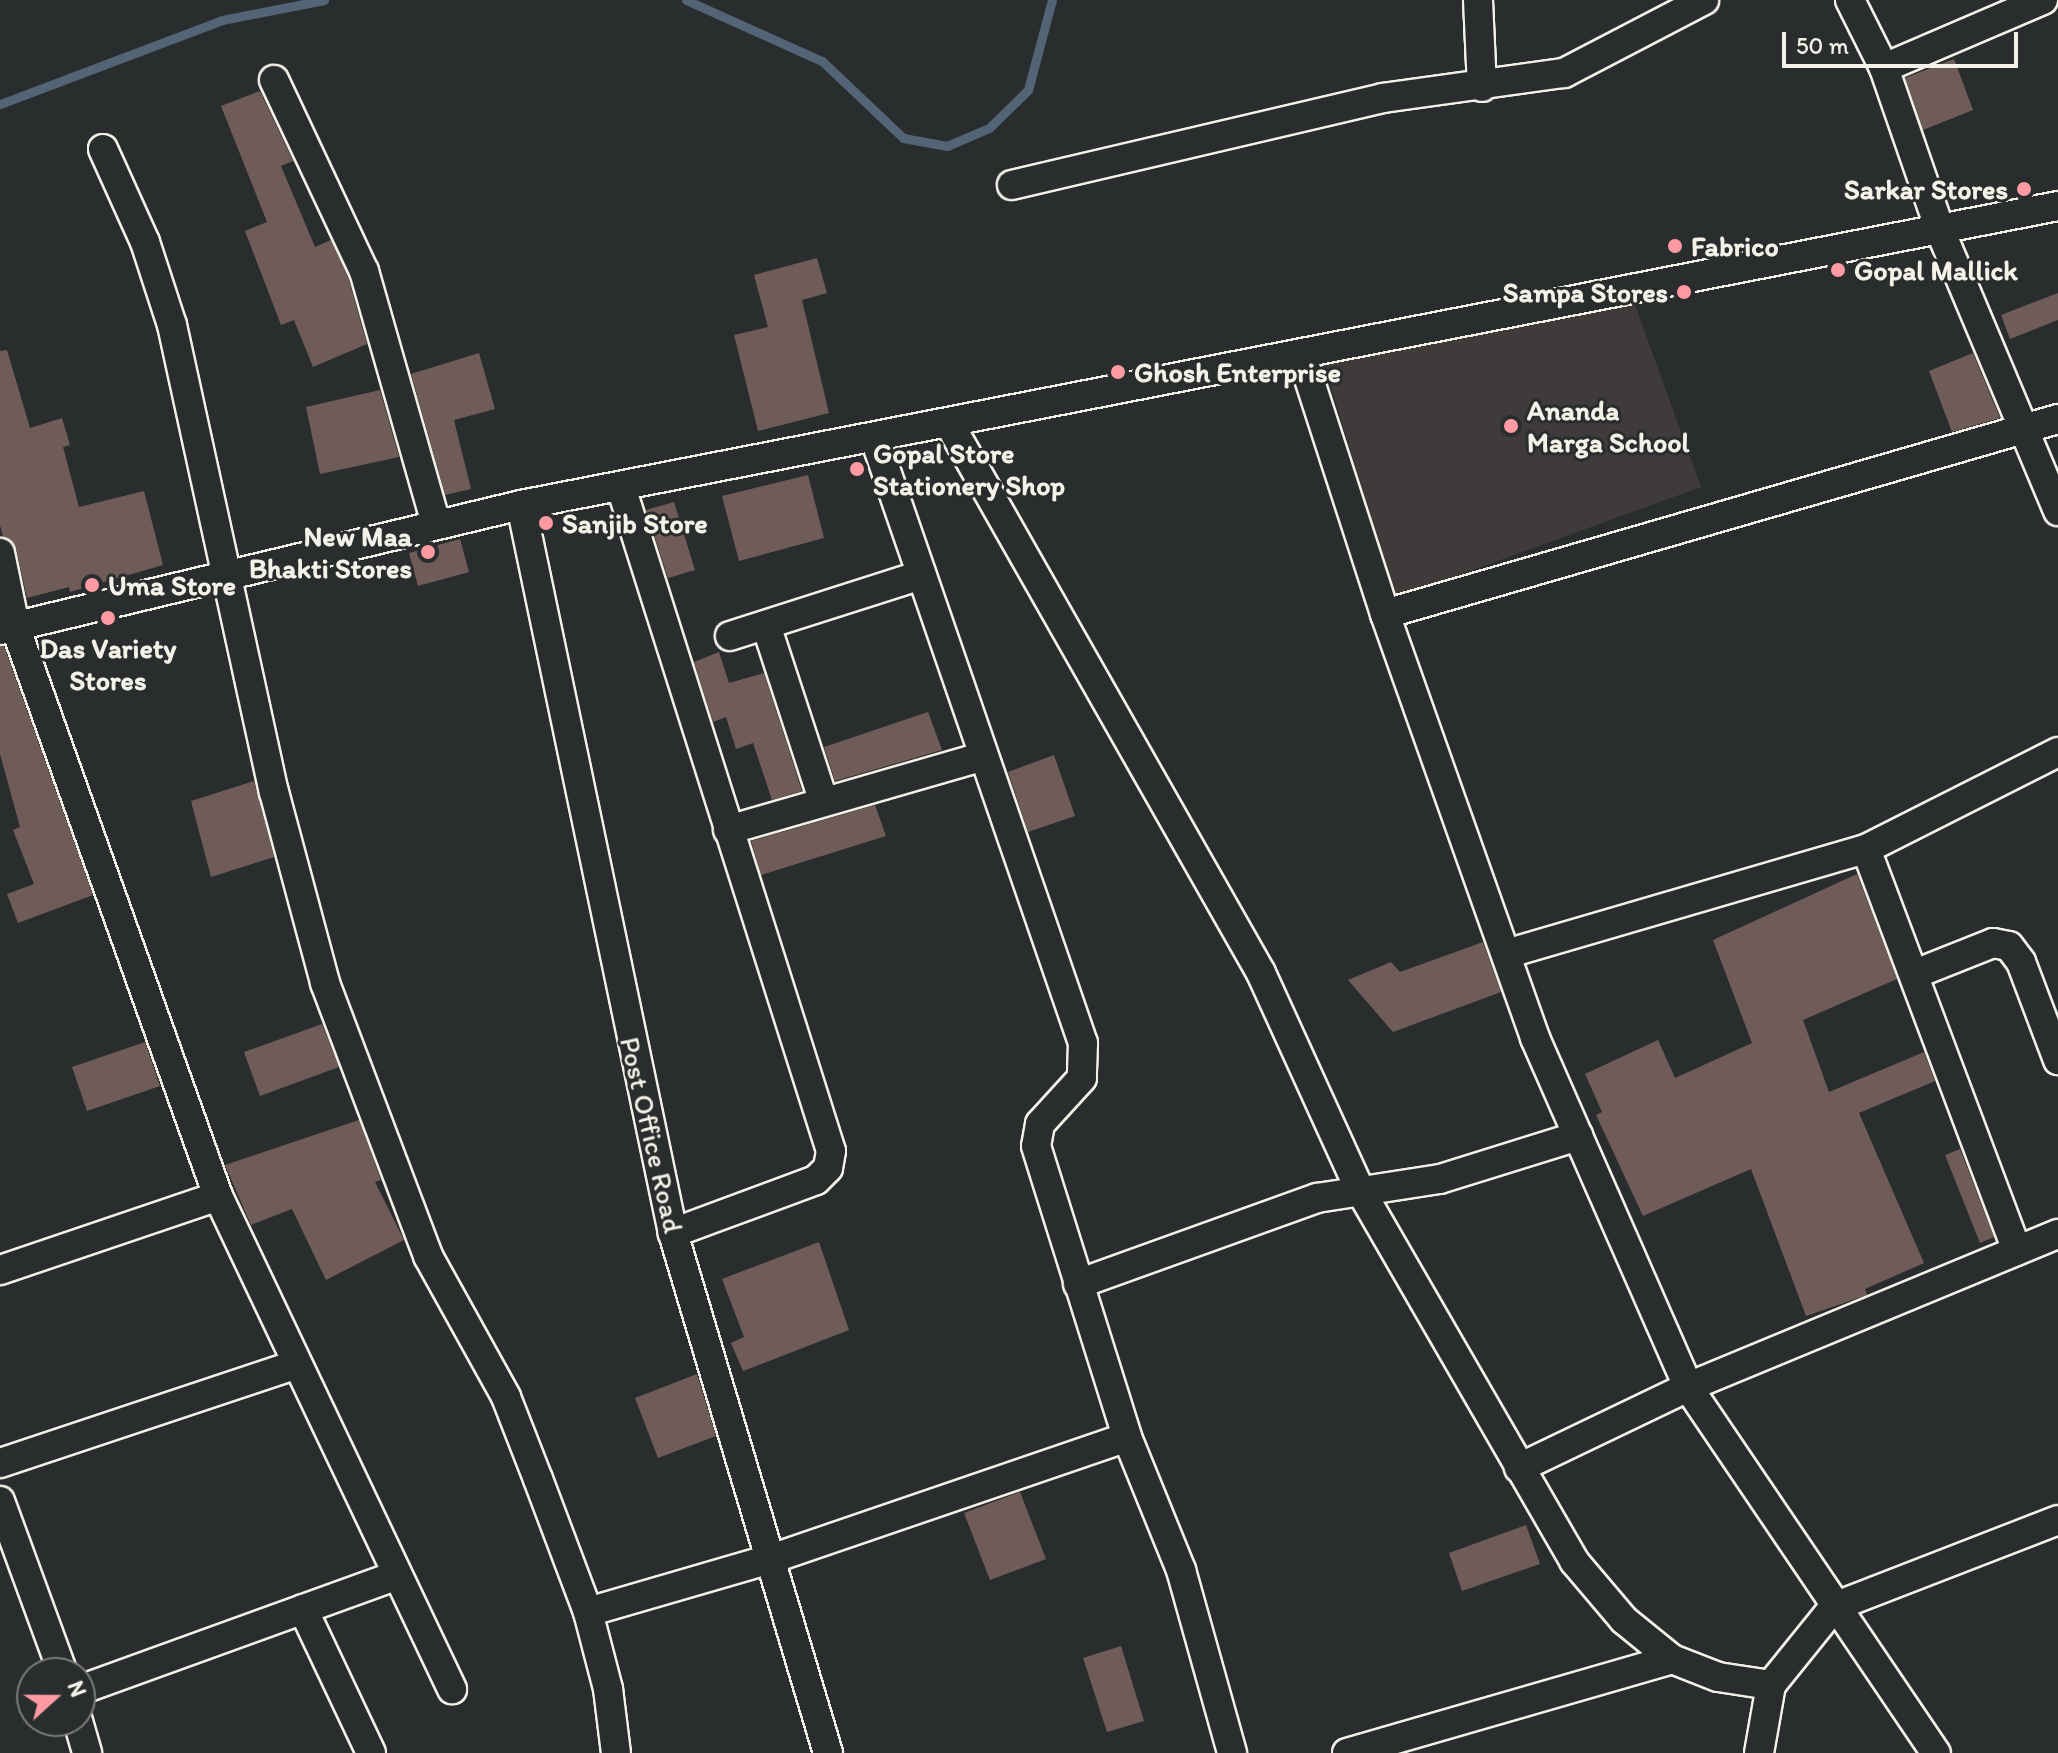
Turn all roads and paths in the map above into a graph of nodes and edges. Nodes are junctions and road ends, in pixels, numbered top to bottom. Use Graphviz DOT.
graph roads {
  1 [pos="1478,0"];
  2 [pos="1704,0"];
  3 [pos="1850,0"];
  4 [pos="2043,0"];
  5 [pos="1884,68"];
  6 [pos="274,80"];
  7 [pos="1482,87"];
  8 [pos="103,149"];
  9 [pos="1012,185"];
  10 [pos="2058,206"];
  11 [pos="1940,230"];
  12 [pos="1302,357"];
  13 [pos="2058,419"];
  14 [pos="950,425"];
  15 [pos="2027,428"];
  16 [pos="875,439"];
  17 [pos="621,487"];
  18 [pos="521,505"];
  19 [pos="2058,511"];
  20 [pos="436,524"];
  21 [pos="0,553"];
  22 [pos="227,575"];
  23 [pos="921,575"];
  24 [pos="1385,614"];
  25 [pos="766,625"];
  26 [pos="8,628"];
  27 [pos="730,636"];
  28 [pos="2058,752"];
  29 [pos="984,756"];
  30 [pos="824,802"];
  31 [pos="728,830"];
  32 [pos="1866,849"];
  33 [pos="1506,954"];
  34 [pos="1915,974"];
  35 [pos="2058,1060"];
  36 [pos="1578,1136"];
  37 [pos="1359,1188"];
  38 [pos="218,1196"];
  39 [pos="673,1233"];
  40 [pos="2058,1234"];
  41 [pos="2017,1251"];
  42 [pos="0,1270"];
  43 [pos="1078,1284"];
  44 [pos="297,1364"];
  45 [pos="1688,1387"];
  46 [pos="1127,1437"];
  47 [pos="0,1463"];
  48 [pos="1519,1468"];
  49 [pos="0,1501"];
  50 [pos="2058,1520"];
  51 [pos="771,1559"];
  52 [pos="11,1570"];
  53 [pos="397,1575"];
  54 [pos="1834,1607"];
  55 [pos="303,1609"];
  56 [pos="588,1612"];
  57 [pos="55,1657"];
  58 [pos="1672,1659"];
  59 [pos="96,1684"];
  60 [pos="1771,1685"];
  61 [pos="452,1689"];
  62 [pos="1359,1751"];
  63 [pos="371,1753"];
  64 [pos="616,1753"];
  65 [pos="828,1753"];
  66 [pos="1232,1753"];
  67 [pos="1759,1753"];
  68 [pos="1936,1753"];
  1 -- 7 [label="street"];
  2 -- 7 [label="street"];
  3 -- 5 [label="street"];
  4 -- 5 [label="street"];
  5 -- 11 [label="street"];
  6 -- 20 [label="street"];
  7 -- 9 [label="street"];
  8 -- 22 [label="street"];
  10 -- 11 [label="street"];
  11 -- 12 [label="street"];
  11 -- 15 [label="street"];
  12 -- 14 [label="street"];
  12 -- 24 [label="street"];
  13 -- 15 [label="street"];
  14 -- 16 [label="street"];
  14 -- 37 [label="street"];
  15 -- 19 [label="street"];
  15 -- 24 [label="street"];
  16 -- 17 [label="street"];
  16 -- 23 [label="street"];
  17 -- 18 [label="street"];
  17 -- 31 [label="street"];
  18 -- 20 [label="street"];
  18 -- 39 [label="street, Post Office Road"];
  20 -- 22 [label="street"];
  21 -- 26 [label="street"];
  22 -- 26 [label="street"];
  22 -- 56 [label="street"];
  23 -- 25 [label="street"];
  23 -- 29 [label="street"];
  24 -- 33 [label="street"];
  25 -- 27 [label="street"];
  25 -- 30 [label="street"];
  26 -- 38 [label="street"];
  28 -- 32 [label="street"];
  29 -- 30 [label="street"];
  29 -- 43 [label="street"];
  30 -- 31 [label="street"];
  31 -- 39 [label="street"];
  32 -- 33 [label="street"];
  32 -- 34 [label="street"];
  33 -- 36 [label="street"];
  34 -- 35 [label="street"];
  34 -- 41 [label="street"];
  36 -- 37 [label="street"];
  36 -- 45 [label="street"];
  37 -- 43 [label="street"];
  37 -- 48 [label="street"];
  38 -- 42 [label="street"];
  38 -- 44 [label="street"];
  39 -- 51 [label="street, Post Office Road"];
  40 -- 41 [label="street"];
  41 -- 45 [label="street"];
  43 -- 46 [label="street"];
  44 -- 47 [label="street"];
  44 -- 53 [label="street"];
  45 -- 48 [label="street"];
  45 -- 54 [label="street"];
  46 -- 51 [label="street"];
  46 -- 66 [label="street"];
  48 -- 58 [label="street"];
  49 -- 52 [label="street"];
  50 -- 54 [label="street"];
  51 -- 56 [label="street"];
  51 -- 65 [label="street, Post Office Road"];
  52 -- 57 [label="street"];
  53 -- 55 [label="street"];
  53 -- 61 [label="street"];
  54 -- 60 [label="street"];
  54 -- 68 [label="street"];
  55 -- 59 [label="street"];
  55 -- 63 [label="street"];
  56 -- 64 [label="street"];
  58 -- 60 [label="street"];
  58 -- 62 [label="street"];
  60 -- 67 [label="street"];
}
